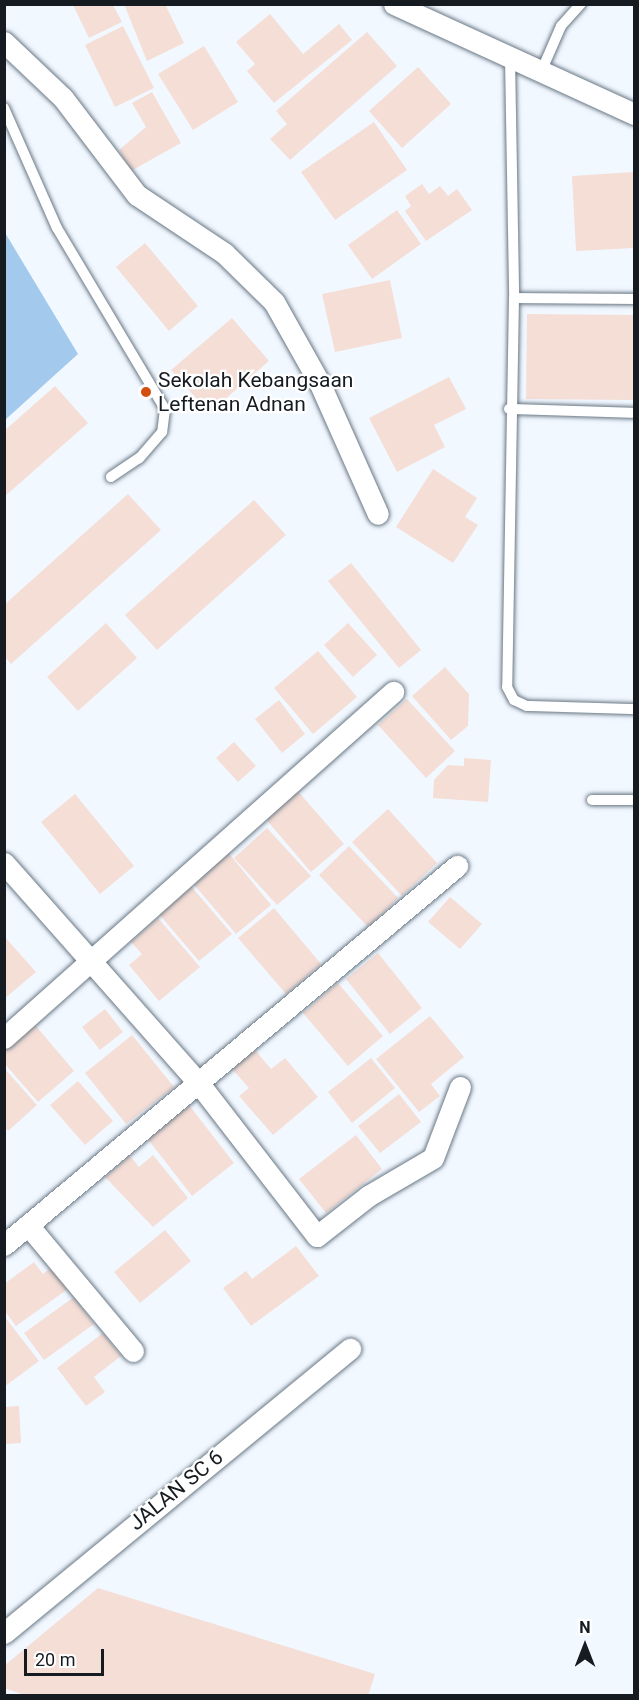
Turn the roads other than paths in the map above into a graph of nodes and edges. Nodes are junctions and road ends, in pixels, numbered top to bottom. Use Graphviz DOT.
graph roads {
  1 [pos="394,4"];
  2 [pos="582,4"];
  3 [pos="4,42"];
  4 [pos="510,58"];
  5 [pos="542,72"];
  6 [pos="4,108"];
  7 [pos="634,114"];
  8 [pos="514,298"];
  9 [pos="634,299"];
  10 [pos="509,409"];
  11 [pos="634,413"];
  12 [pos="111,477"];
  13 [pos="378,514"];
  14 [pos="393,692"];
  15 [pos="634,709"];
  16 [pos="591,800"];
  17 [pos="634,800"];
  18 [pos="4,863"];
  19 [pos="457,866"];
  20 [pos="91,960"];
  21 [pos="4,1038"];
  22 [pos="197,1081"];
  23 [pos="460,1086"];
  24 [pos="28,1225"];
  25 [pos="4,1245"];
  26 [pos="350,1349"];
  27 [pos="133,1351"];
  28 [pos="4,1633"];
  1 -- 4 [label="street"];
  2 -- 5 [label="lane"];
  3 -- 13 [label="street"];
  4 -- 5 [label="street"];
  4 -- 8 [label="lane"];
  5 -- 7 [label="street"];
  6 -- 12 [label="lane"];
  8 -- 9 [label="lane"];
  8 -- 10 [label="lane"];
  10 -- 11 [label="lane"];
  10 -- 15 [label="lane"];
  14 -- 20 [label="street"];
  16 -- 17 [label="lane"];
  18 -- 20 [label="street"];
  19 -- 22 [label="street"];
  20 -- 21 [label="street"];
  20 -- 22 [label="street"];
  22 -- 23 [label="street"];
  22 -- 24 [label="street"];
  24 -- 25 [label="street"];
  24 -- 27 [label="street"];
  26 -- 28 [label="street, JALAN SC 6"];
}
